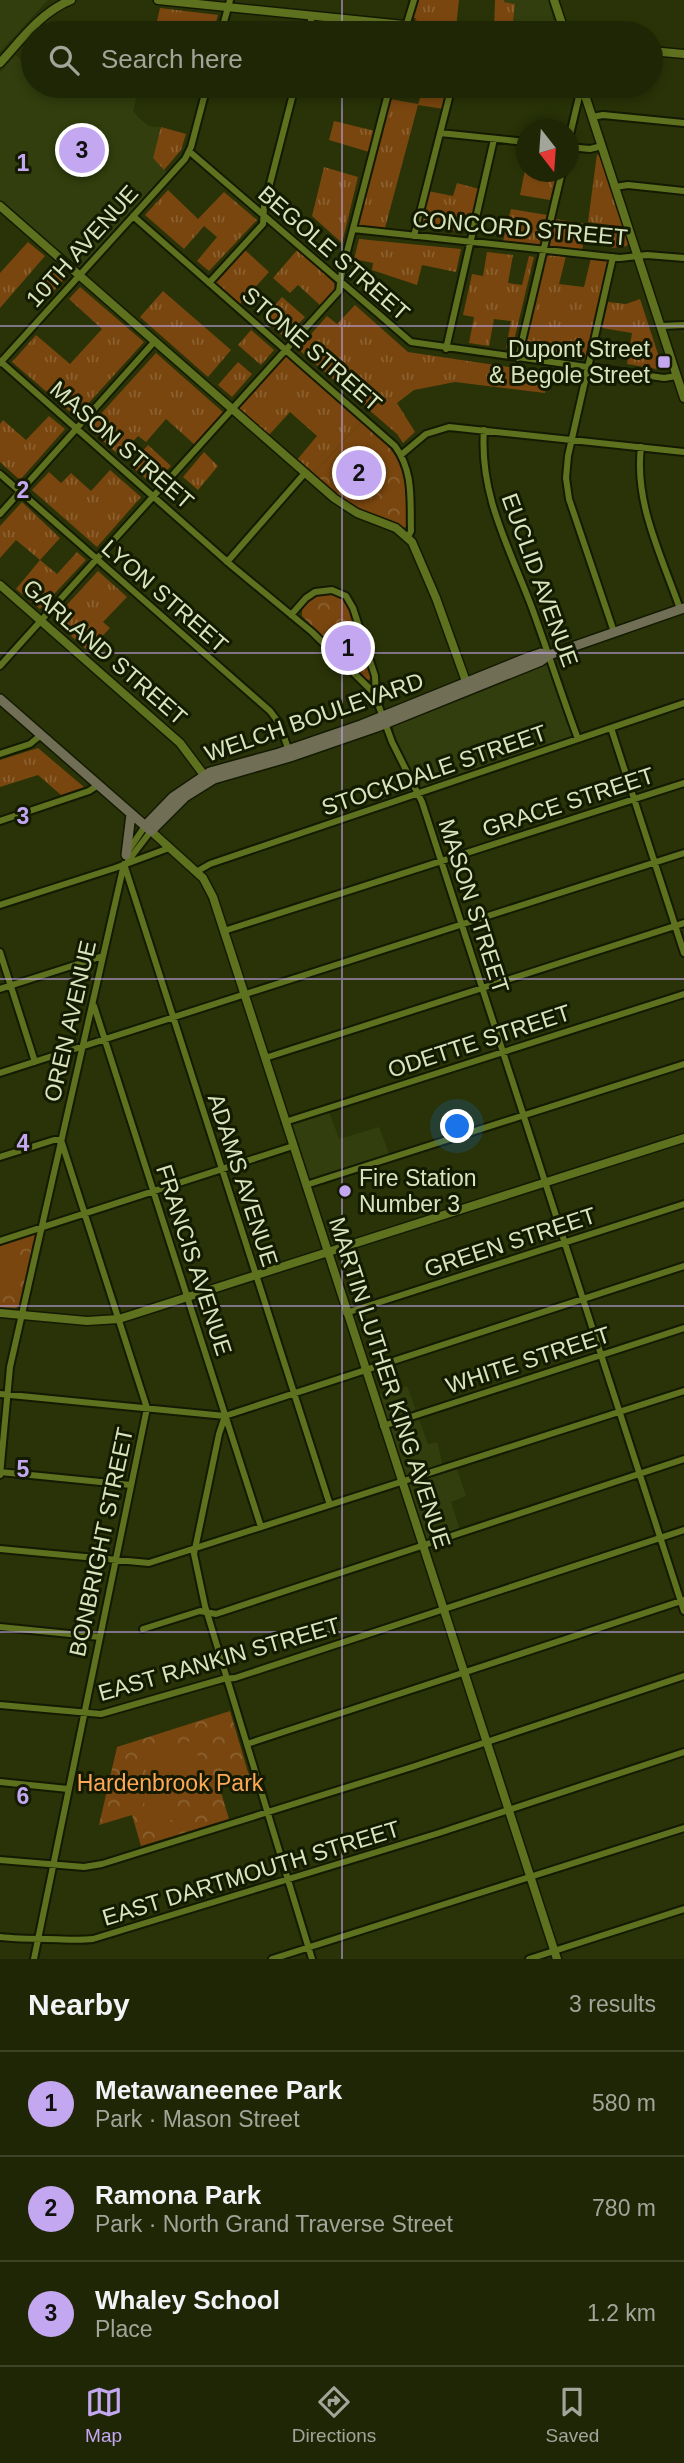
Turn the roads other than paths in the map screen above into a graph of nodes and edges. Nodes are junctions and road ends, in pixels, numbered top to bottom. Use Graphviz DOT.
graph roads {
  1 [pos="158,0"];
  2 [pos="414,0"];
  3 [pos="554,0"];
  4 [pos="65,1"];
  5 [pos="229,4"];
  6 [pos="312,16"];
  7 [pos="39,21"];
  8 [pos="224,21"];
  9 [pos="311,21"];
  10 [pos="348,21"];
  11 [pos="407,21"];
  12 [pos="561,21"];
  13 [pos="21,40"];
  14 [pos="663,52"];
  15 [pos="684,54"];
  16 [pos="0,63"];
  17 [pos="204,98"];
  18 [pos="292,98"];
  19 [pos="387,98"];
  20 [pos="449,98"];
  21 [pos="579,98"];
  22 [pos="586,98"];
  23 [pos="592,117"];
  24 [pos="575,119"];
  25 [pos="684,124"];
  26 [pos="440,133"];
  27 [pos="494,139"];
  28 [pos="516,141"];
  29 [pos="602,146"];
  30 [pos="579,147"];
  31 [pos="190,152"];
  32 [pos="560,182"];
  33 [pos="615,187"];
  34 [pos="684,191"];
  35 [pos="1,209"];
  36 [pos="263,215"];
  37 [pos="133,216"];
  38 [pos="353,229"];
  39 [pos="414,236"];
  40 [pos="471,242"];
  41 [pos="544,250"];
  42 [pos="638,256"];
  43 [pos="613,257"];
  44 [pos="684,258"];
  45 [pos="79,275"];
  46 [pos="341,282"];
  47 [pos="209,283"];
  48 [pos="684,325"];
  49 [pos="661,326"];
  50 [pos="155,341"];
  51 [pos="446,349"];
  52 [pos="286,350"];
  53 [pos="518,358"];
  54 [pos="0,362"];
  55 [pos="589,368"];
  56 [pos="677,376"];
  57 [pos="684,396"];
  58 [pos="232,409"];
  59 [pos="76,429"];
  60 [pos="484,430"];
  61 [pos="572,439"];
  62 [pos="641,447"];
  63 [pos="684,452"];
  64 [pos="401,455"];
  65 [pos="305,473"];
  66 [pos="0,474"];
  67 [pos="20,491"];
  68 [pos="153,497"];
  69 [pos="0,514"];
  70 [pos="408,537"];
  71 [pos="97,559"];
  72 [pos="227,562"];
  73 [pos="0,585"];
  74 [pos="682,609"];
  75 [pos="291,615"];
  76 [pos="41,621"];
  77 [pos="614,632"];
  78 [pos="549,654"];
  79 [pos="0,666"];
  80 [pos="468,686"];
  81 [pos="376,695"];
  82 [pos="0,699"];
  83 [pos="684,703"];
  84 [pos="384,720"];
  85 [pos="611,728"];
  86 [pos="41,735"];
  87 [pos="578,739"];
  88 [pos="289,753"];
  89 [pos="0,754"];
  90 [pos="206,778"];
  91 [pos="684,783"];
  92 [pos="98,785"];
  93 [pos="419,793"];
  94 [pos="634,799"];
  95 [pos="131,814"];
  96 [pos="0,821"];
  97 [pos="148,829"];
  98 [pos="169,848"];
  99 [pos="684,853"];
  100 [pos="125,859"];
  101 [pos="441,861"];
  102 [pos="655,863"];
  103 [pos="196,872"];
  104 [pos="0,905"];
  105 [pos="684,923"];
  106 [pos="462,925"];
  107 [pos="675,926"];
  108 [pos="223,931"];
  109 [pos="0,952"];
  110 [pos="684,953"];
  111 [pos="103,957"];
  112 [pos="11,986"];
  113 [pos="482,988"];
  114 [pos="0,989"];
  115 [pos="244,994"];
  116 [pos="684,994"];
  117 [pos="93,1004"];
  118 [pos="173,1018"];
  119 [pos="105,1041"];
  120 [pos="82,1047"];
  121 [pos="503,1052"];
  122 [pos="265,1058"];
  123 [pos="35,1062"];
  124 [pos="684,1064"];
  125 [pos="0,1073"];
  126 [pos="523,1115"];
  127 [pos="285,1122"];
  128 [pos="684,1138"];
  129 [pos="61,1140"];
  130 [pos="293,1146"];
  131 [pos="0,1157"];
  132 [pos="222,1170"];
  133 [pos="545,1184"];
  134 [pos="306,1185"];
  135 [pos="154,1192"];
  136 [pos="684,1204"];
  137 [pos="85,1214"];
  138 [pos="40,1227"];
  139 [pos="0,1241"];
  140 [pos="565,1243"];
  141 [pos="327,1253"];
  142 [pos="684,1266"];
  143 [pos="255,1276"];
  144 [pos="188,1298"];
  145 [pos="582,1299"];
  146 [pos="0,1313"];
  147 [pos="346,1313"];
  148 [pos="22,1315"];
  149 [pos="119,1319"];
  150 [pos="684,1328"];
  151 [pos="601,1355"];
  152 [pos="365,1369"];
  153 [pos="684,1391"];
  154 [pos="294,1393"];
  155 [pos="4,1395"];
  156 [pos="147,1408"];
  157 [pos="619,1412"];
  158 [pos="225,1416"];
  159 [pos="383,1426"];
  160 [pos="684,1460"];
  161 [pos="0,1473"];
  162 [pos="639,1474"];
  163 [pos="401,1482"];
  164 [pos="131,1485"];
  165 [pos="330,1505"];
  166 [pos="261,1527"];
  167 [pos="684,1530"];
  168 [pos="660,1538"];
  169 [pos="421,1546"];
  170 [pos="0,1549"];
  171 [pos="195,1549"];
  172 [pos="116,1560"];
  173 [pos="682,1601"];
  174 [pos="442,1609"];
  175 [pos="684,1611"];
  176 [pos="208,1613"];
  177 [pos="0,1627"];
  178 [pos="143,1629"];
  179 [pos="100,1637"];
  180 [pos="463,1673"];
  181 [pos="684,1676"];
  182 [pos="228,1677"];
  183 [pos="0,1705"];
  184 [pos="84,1713"];
  185 [pos="485,1741"];
  186 [pos="247,1744"];
  187 [pos="684,1752"];
  188 [pos="0,1782"];
  189 [pos="68,1789"];
  190 [pos="508,1810"];
  191 [pos="268,1812"];
  192 [pos="684,1828"];
  193 [pos="0,1860"];
  194 [pos="53,1866"];
  195 [pos="530,1878"];
  196 [pos="288,1880"];
  197 [pos="684,1909"];
  198 [pos="0,1937"];
  199 [pos="38,1940"];
  200 [pos="309,1948"];
  201 [pos="556,1955"];
  202 [pos="34,1959"];
  203 [pos="272,1959"];
  204 [pos="312,1959"];
  205 [pos="529,1959"];
  1 -- 5 [label="street"];
  2 -- 11 [label="street"];
  3 -- 12 [label="street"];
  4 -- 7 [label="street"];
  5 -- 6 [label="street"];
  5 -- 8 [label="street"];
  6 -- 9 [label="street"];
  6 -- 10 [label="street"];
  13 -- 16 [label="street"];
  14 -- 15 [label="street"];
  17 -- 31 [label="street"];
  18 -- 36 [label="street"];
  19 -- 38 [label="street"];
  20 -- 26 [label="street"];
  21 -- 24 [label="street"];
  22 -- 23 [label="street"];
  23 -- 25 [label="street"];
  23 -- 29 [label="street"];
  26 -- 27 [label="street"];
  26 -- 39 [label="street"];
  27 -- 28 [label="street"];
  27 -- 40 [label="street"];
  29 -- 30 [label="street"];
  29 -- 33 [label="street"];
  31 -- 36 [label="street, BEGOLE STREET"];
  31 -- 37 [label="street, 10TH AVENUE"];
  32 -- 41 [label="street"];
  33 -- 34 [label="street"];
  33 -- 42 [label="street"];
  35 -- 45 [label="street"];
  36 -- 46 [label="street, BEGOLE STREET"];
  36 -- 47 [label="street"];
  37 -- 45 [label="street, 10TH AVENUE"];
  37 -- 47 [label="street, STONE STREET"];
  38 -- 39 [label="street, CONCORD STREET"];
  38 -- 46 [label="street"];
  39 -- 40 [label="street, CONCORD STREET"];
  40 -- 41 [label="street, CONCORD STREET"];
  40 -- 51 [label="street"];
  41 -- 43 [label="street, CONCORD STREET"];
  41 -- 53 [label="street"];
  42 -- 43 [label="street, CONCORD STREET"];
  42 -- 44 [label="street, CONCORD STREET"];
  42 -- 49 [label="street"];
  43 -- 55 [label="street"];
  45 -- 50 [label="street"];
  45 -- 54 [label="street, 10TH AVENUE"];
  46 -- 51 [label="street, BEGOLE STREET"];
  46 -- 52 [label="street"];
  47 -- 52 [label="street, STONE STREET"];
  48 -- 49 [label="street"];
  49 -- 56 [label="street"];
  50 -- 58 [label="street"];
  50 -- 59 [label="street"];
  51 -- 53 [label="street, BEGOLE STREET"];
  52 -- 58 [label="street"];
  52 -- 64 [label="street, STONE STREET"];
  53 -- 55 [label="street, BEGOLE STREET"];
  54 -- 59 [label="street, MASON STREET"];
  55 -- 56 [label="street, BEGOLE STREET"];
  55 -- 61 [label="street"];
  56 -- 57 [label="street"];
  58 -- 65 [label="street"];
  58 -- 68 [label="street"];
  59 -- 67 [label="street"];
  59 -- 68 [label="street, MASON STREET"];
  60 -- 61 [label="street"];
  60 -- 64 [label="street"];
  60 -- 78 [label="street, EUCLID AVENUE"];
  61 -- 62 [label="street"];
  61 -- 77 [label="street"];
  62 -- 63 [label="street"];
  62 -- 74 [label="street"];
  64 -- 70 [label="street, STONE STREET"];
  65 -- 70 [label="street"];
  65 -- 72 [label="street"];
  66 -- 67 [label="street, LYON STREET"];
  67 -- 69 [label="street"];
  67 -- 71 [label="street, LYON STREET"];
  68 -- 71 [label="street"];
  68 -- 72 [label="street, MASON STREET"];
  70 -- 80 [label="street"];
  71 -- 76 [label="street"];
  71 -- 88 [label="street, LYON STREET"];
  72 -- 75 [label="street, MASON STREET"];
  73 -- 76 [label="street, GARLAND STREET"];
  74 -- 77 [label="main road, WELCH BOULEVARD"];
  75 -- 81 [label="street, MASON STREET"];
  75 -- 81 [label="street"];
  76 -- 79 [label="street"];
  76 -- 90 [label="street, GARLAND STREET"];
  77 -- 78 [label="main road, WELCH BOULEVARD"];
  78 -- 80 [label="main road, WELCH BOULEVARD"];
  78 -- 87 [label="street, EUCLID AVENUE"];
  80 -- 84 [label="main road, WELCH BOULEVARD"];
  81 -- 84 [label="street, MASON STREET"];
  82 -- 86 [label="main road, MARTIN LUTHER KING AVENUE"];
  83 -- 85 [label="street, STOCKDALE STREET"];
  84 -- 88 [label="main road, WELCH BOULEVARD"];
  84 -- 93 [label="street, MASON STREET"];
  85 -- 87 [label="street, STOCKDALE STREET"];
  85 -- 94 [label="street"];
  86 -- 89 [label="street"];
  86 -- 92 [label="main road, MARTIN LUTHER KING AVENUE"];
  87 -- 93 [label="street, STOCKDALE STREET"];
  88 -- 90 [label="main road, WELCH BOULEVARD"];
  90 -- 97 [label="main road, WELCH BOULEVARD"];
  91 -- 94 [label="street, GRACE STREET"];
  92 -- 95 [label="main road, MARTIN LUTHER KING AVENUE"];
  92 -- 96 [label="street"];
  93 -- 101 [label="street, MASON STREET"];
  93 -- 103 [label="street, STOCKDALE STREET"];
  94 -- 101 [label="street, GRACE STREET"];
  94 -- 102 [label="street"];
  95 -- 97 [label="main road, MARTIN LUTHER KING AVENUE"];
  95 -- 100 [label="main road"];
  97 -- 98 [label="street, MARTIN LUTHER KING AVENUE"];
  97 -- 100 [label="street, OREN AVENUE"];
  98 -- 100 [label="street"];
  98 -- 103 [label="street, MARTIN LUTHER KING AVENUE"];
  99 -- 102 [label="street"];
  100 -- 104 [label="street"];
  100 -- 111 [label="street, OREN AVENUE"];
  100 -- 118 [label="street, ADAMS AVENUE"];
  101 -- 106 [label="street, MASON STREET"];
  101 -- 108 [label="street, GRACE STREET"];
  102 -- 106 [label="street"];
  102 -- 107 [label="street"];
  103 -- 108 [label="street, MARTIN LUTHER KING AVENUE"];
  105 -- 107 [label="street"];
  106 -- 113 [label="street, MASON STREET"];
  106 -- 115 [label="street"];
  107 -- 110 [label="street"];
  107 -- 113 [label="street"];
  108 -- 115 [label="street, MARTIN LUTHER KING AVENUE"];
  109 -- 112 [label="street"];
  111 -- 112 [label="street"];
  111 -- 117 [label="street, OREN AVENUE"];
  112 -- 114 [label="street"];
  112 -- 123 [label="street"];
  113 -- 121 [label="street, MASON STREET"];
  113 -- 122 [label="street"];
  115 -- 118 [label="street"];
  115 -- 122 [label="street, MARTIN LUTHER KING AVENUE"];
  116 -- 121 [label="street, ODETTE STREET"];
  117 -- 119 [label="street, FRANCIS AVENUE"];
  117 -- 120 [label="street, OREN AVENUE"];
  118 -- 119 [label="street"];
  118 -- 132 [label="street, ADAMS AVENUE"];
  119 -- 120 [label="street"];
  119 -- 135 [label="street, FRANCIS AVENUE"];
  120 -- 123 [label="street"];
  120 -- 129 [label="street, OREN AVENUE"];
  121 -- 126 [label="street, MASON STREET"];
  121 -- 127 [label="street, ODETTE STREET"];
  122 -- 127 [label="street, MARTIN LUTHER KING AVENUE"];
  123 -- 125 [label="street"];
  124 -- 126 [label="street"];
  126 -- 133 [label="street, MASON STREET"];
  126 -- 134 [label="street"];
  127 -- 130 [label="street, MARTIN LUTHER KING AVENUE"];
  128 -- 133 [label="street"];
  129 -- 131 [label="street"];
  129 -- 137 [label="street, BONBRIGHT STREET"];
  129 -- 138 [label="street, OREN AVENUE"];
  130 -- 132 [label="street"];
  130 -- 134 [label="street, MARTIN LUTHER KING AVENUE"];
  132 -- 135 [label="street"];
  132 -- 143 [label="street, ADAMS AVENUE"];
  133 -- 140 [label="street, MASON STREET"];
  133 -- 141 [label="street"];
  134 -- 141 [label="street, MARTIN LUTHER KING AVENUE"];
  135 -- 137 [label="street"];
  135 -- 144 [label="street, FRANCIS AVENUE"];
  136 -- 140 [label="street, GREEN STREET"];
  137 -- 138 [label="street"];
  137 -- 149 [label="street, BONBRIGHT STREET"];
  138 -- 139 [label="street"];
  138 -- 148 [label="street, OREN AVENUE"];
  140 -- 145 [label="street, MASON STREET"];
  140 -- 147 [label="street, GREEN STREET"];
  141 -- 143 [label="street"];
  141 -- 147 [label="street, MARTIN LUTHER KING AVENUE"];
  142 -- 145 [label="street"];
  143 -- 144 [label="street"];
  143 -- 154 [label="street, ADAMS AVENUE"];
  144 -- 149 [label="street"];
  144 -- 158 [label="street, FRANCIS AVENUE"];
  145 -- 151 [label="street, MASON STREET"];
  145 -- 152 [label="street"];
  146 -- 148 [label="street"];
  147 -- 152 [label="street, MARTIN LUTHER KING AVENUE"];
  148 -- 149 [label="street"];
  148 -- 155 [label="street, OREN AVENUE"];
  149 -- 156 [label="street, BONBRIGHT STREET"];
  150 -- 151 [label="street, WHITE STREET"];
  151 -- 157 [label="street, MASON STREET"];
  151 -- 159 [label="street, WHITE STREET"];
  152 -- 154 [label="street"];
  152 -- 159 [label="street, MARTIN LUTHER KING AVENUE"];
  153 -- 157 [label="street"];
  154 -- 158 [label="street"];
  154 -- 165 [label="street, ADAMS AVENUE"];
  155 -- 156 [label="street"];
  155 -- 161 [label="street, OREN AVENUE"];
  156 -- 158 [label="street"];
  156 -- 164 [label="street, BONBRIGHT STREET"];
  157 -- 162 [label="street, MASON STREET"];
  157 -- 163 [label="street"];
  158 -- 166 [label="street, FRANCIS AVENUE"];
  158 -- 171 [label="street"];
  159 -- 163 [label="street, MARTIN LUTHER KING AVENUE"];
  160 -- 162 [label="street"];
  161 -- 164 [label="street"];
  162 -- 168 [label="street, MASON STREET"];
  162 -- 169 [label="street"];
  163 -- 165 [label="street"];
  163 -- 169 [label="street, MARTIN LUTHER KING AVENUE"];
  164 -- 172 [label="street, BONBRIGHT STREET"];
  165 -- 166 [label="street"];
  166 -- 171 [label="street"];
  167 -- 168 [label="street, EAST RANKIN STREET"];
  168 -- 173 [label="street, MASON STREET"];
  168 -- 174 [label="street, EAST RANKIN STREET"];
  169 -- 174 [label="street, MARTIN LUTHER KING AVENUE"];
  169 -- 176 [label="street"];
  170 -- 172 [label="street"];
  171 -- 172 [label="street"];
  171 -- 176 [label="street"];
  172 -- 179 [label="street, BONBRIGHT STREET"];
  173 -- 175 [label="street, MASON STREET"];
  173 -- 180 [label="street"];
  174 -- 180 [label="street, MARTIN LUTHER KING AVENUE"];
  174 -- 182 [label="street, EAST RANKIN STREET"];
  176 -- 178 [label="street"];
  176 -- 182 [label="street"];
  177 -- 179 [label="street"];
  179 -- 184 [label="street, BONBRIGHT STREET"];
  180 -- 185 [label="street, MARTIN LUTHER KING AVENUE"];
  180 -- 186 [label="street"];
  181 -- 185 [label="street"];
  182 -- 184 [label="street, EAST RANKIN STREET"];
  182 -- 186 [label="street"];
  183 -- 184 [label="street, EAST RANKIN STREET"];
  184 -- 189 [label="street, BONBRIGHT STREET"];
  185 -- 190 [label="street, MARTIN LUTHER KING AVENUE"];
  185 -- 191 [label="street"];
  186 -- 191 [label="street"];
  187 -- 190 [label="street, EAST DARTMOUTH STREET"];
  188 -- 189 [label="street"];
  189 -- 194 [label="street, BONBRIGHT STREET"];
  190 -- 195 [label="street, MARTIN LUTHER KING AVENUE"];
  190 -- 196 [label="street, EAST DARTMOUTH STREET"];
  191 -- 194 [label="street"];
  191 -- 196 [label="street"];
  192 -- 195 [label="street"];
  193 -- 194 [label="street"];
  194 -- 199 [label="street, BONBRIGHT STREET"];
  195 -- 200 [label="street"];
  195 -- 201 [label="street, MARTIN LUTHER KING AVENUE"];
  196 -- 199 [label="street, EAST DARTMOUTH STREET"];
  196 -- 200 [label="street"];
  197 -- 201 [label="street"];
  198 -- 199 [label="street, EAST DARTMOUTH STREET"];
  199 -- 202 [label="street, BONBRIGHT STREET"];
  200 -- 203 [label="street"];
  200 -- 204 [label="street"];
  201 -- 205 [label="street"];
}
